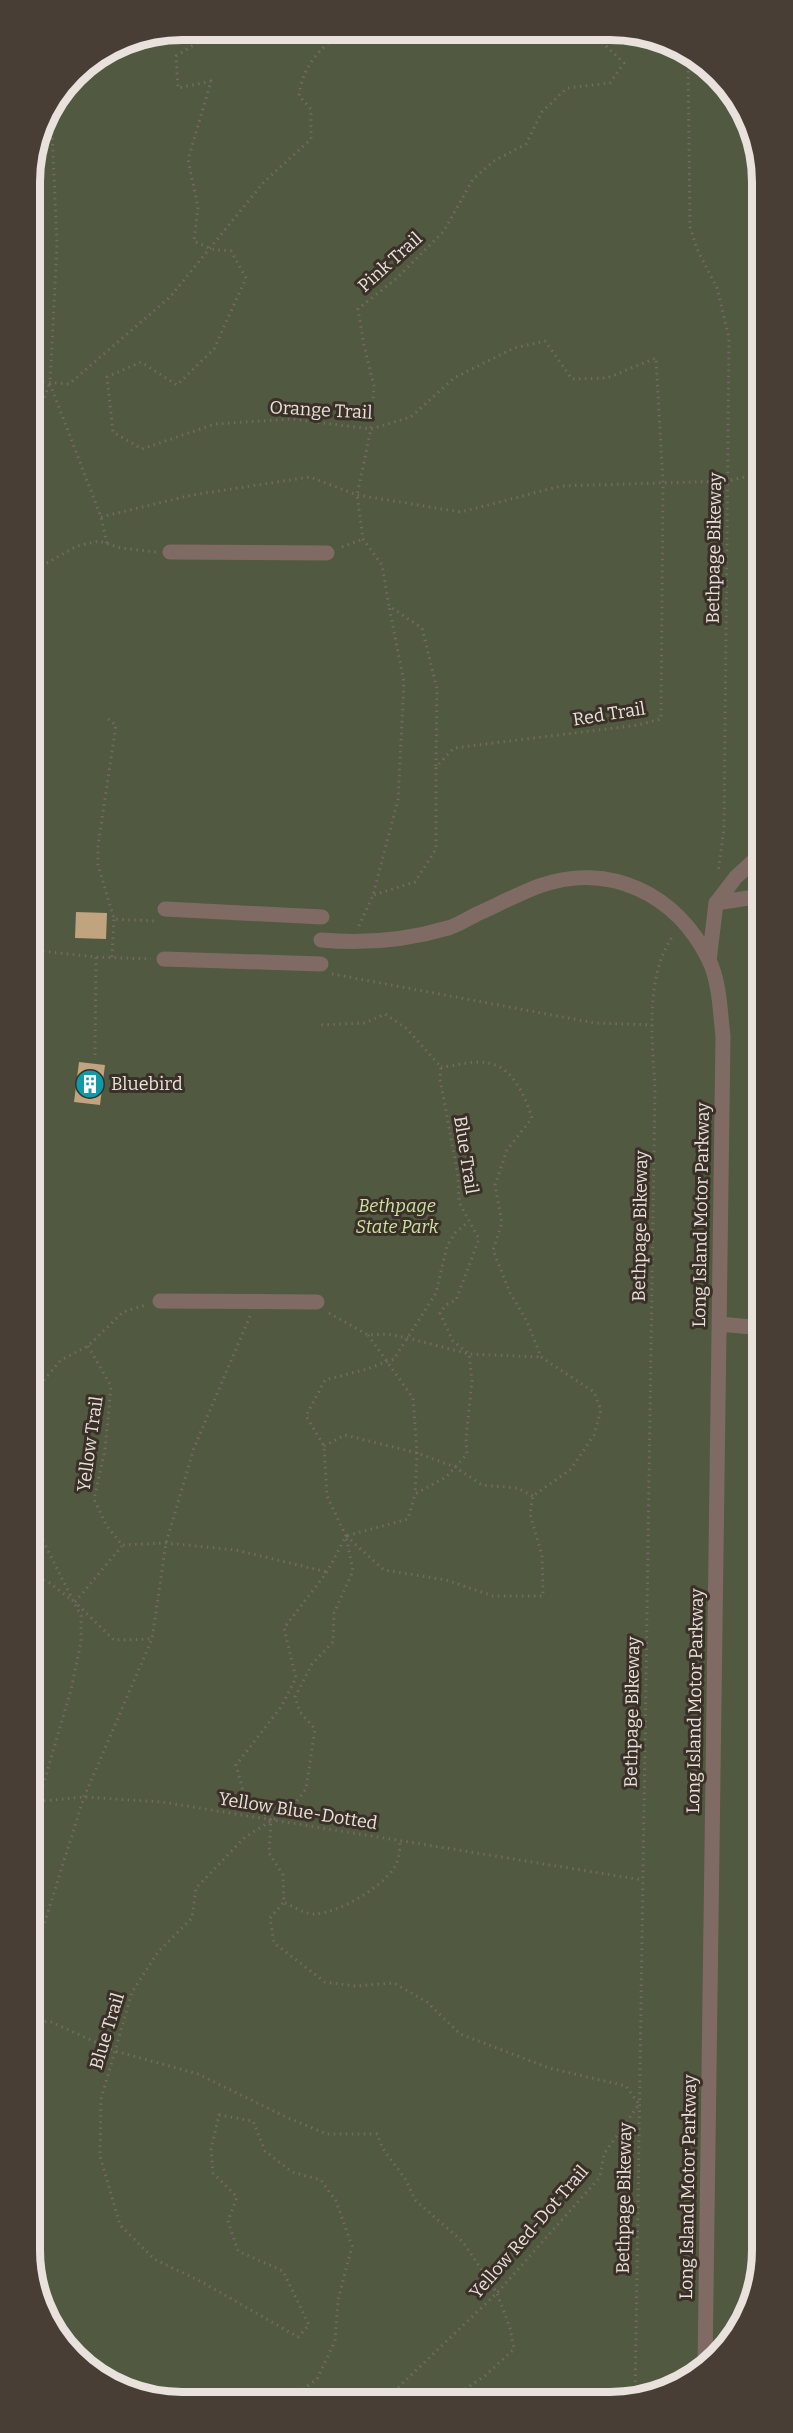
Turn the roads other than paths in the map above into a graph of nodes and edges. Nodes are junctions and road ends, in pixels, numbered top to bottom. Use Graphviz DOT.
graph roads {
  1 [pos="170,552"];
  2 [pos="327,553"];
  3 [pos="752,862"];
  4 [pos="752,897"];
  5 [pos="716,903"];
  6 [pos="165,909"];
  7 [pos="322,917"];
  8 [pos="321,940"];
  9 [pos="164,959"];
  10 [pos="709,961"];
  11 [pos="326,969"];
  12 [pos="160,1301"];
  13 [pos="319,1306"];
  14 [pos="719,1324"];
  15 [pos="752,1327"];
  16 [pos="705,2356"];
  1 -- 2 [label="street"];
  3 -- 5 [label="street"];
  4 -- 5 [label="street"];
  5 -- 10 [label="street"];
  6 -- 7 [label="street"];
  8 -- 10 [label="street"];
  9 -- 11 [label="street"];
  10 -- 14 [label="street, Long Island Motor Parkway"];
  12 -- 13 [label="street"];
  14 -- 15 [label="street"];
  14 -- 16 [label="street, Long Island Motor Parkway"];
}
